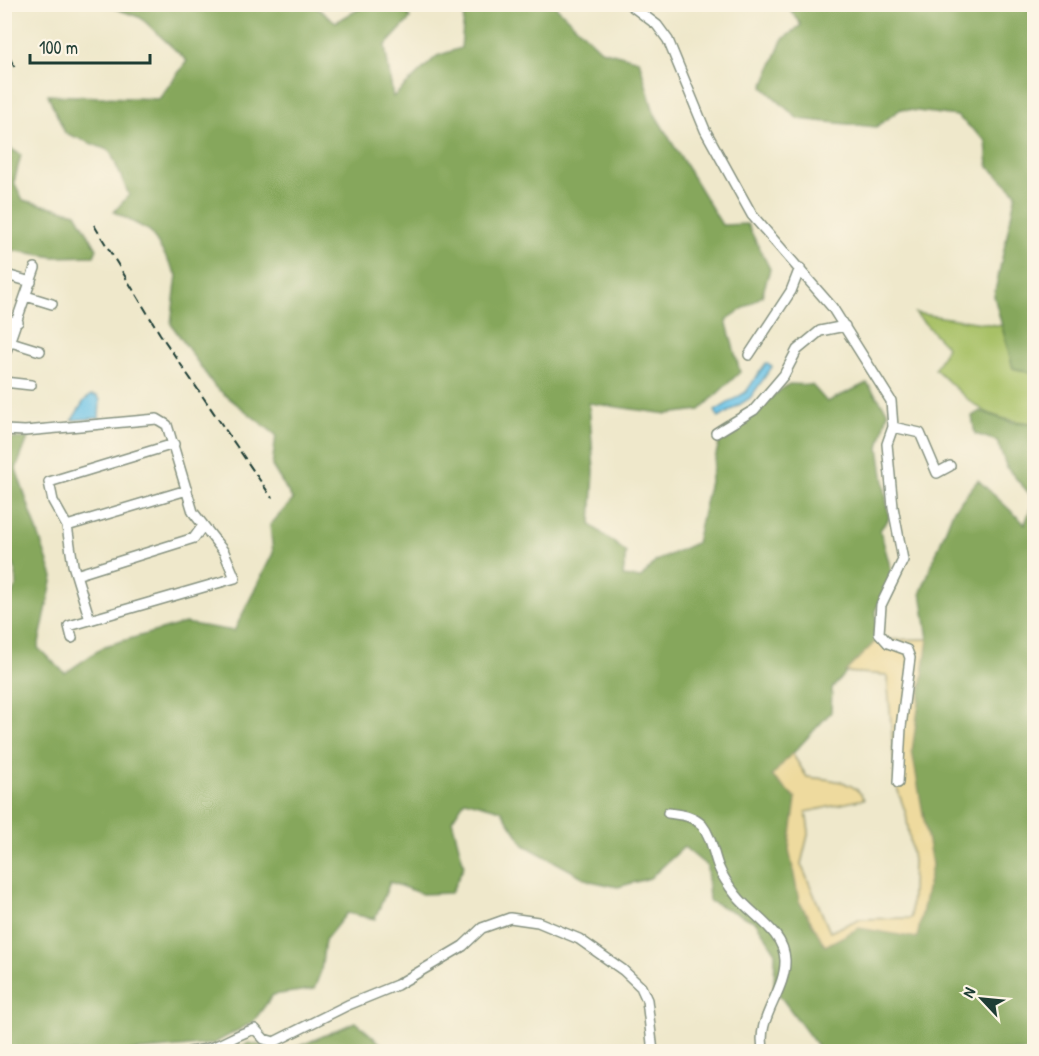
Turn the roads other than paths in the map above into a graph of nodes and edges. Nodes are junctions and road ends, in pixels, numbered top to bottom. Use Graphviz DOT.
graph roads {
  1 [pos="632,6"];
  2 [pos="35,268"];
  3 [pos="800,268"];
  4 [pos="4,278"];
  5 [pos="31,282"];
  6 [pos="26,296"];
  7 [pos="52,304"];
  8 [pos="4,320"];
  9 [pos="18,322"];
  10 [pos="845,326"];
  11 [pos="11,342"];
  12 [pos="40,351"];
  13 [pos="749,355"];
  14 [pos="4,357"];
  15 [pos="4,382"];
  16 [pos="31,386"];
  17 [pos="893,427"];
  18 [pos="4,430"];
  19 [pos="716,433"];
  20 [pos="174,444"];
  21 [pos="950,466"];
  22 [pos="187,490"];
  23 [pos="67,526"];
  24 [pos="202,527"];
  25 [pos="76,575"];
  26 [pos="90,620"];
  27 [pos="72,638"];
  28 [pos="898,783"];
  29 [pos="668,813"];
  30 [pos="189,1052"];
  31 [pos="653,1052"];
  32 [pos="764,1052"];
  1 -- 3 [label="street"];
  2 -- 5 [label="street"];
  3 -- 10 [label="street"];
  3 -- 13 [label="street"];
  4 -- 5 [label="street"];
  5 -- 6 [label="street"];
  6 -- 7 [label="street"];
  6 -- 9 [label="street"];
  8 -- 9 [label="street"];
  9 -- 11 [label="street"];
  10 -- 17 [label="street"];
  10 -- 19 [label="street"];
  11 -- 12 [label="street"];
  11 -- 14 [label="street"];
  15 -- 16 [label="street"];
  17 -- 21 [label="street"];
  17 -- 28 [label="street"];
  18 -- 20 [label="street"];
  20 -- 22 [label="street"];
  20 -- 23 [label="street"];
  22 -- 23 [label="street"];
  22 -- 24 [label="street"];
  23 -- 25 [label="street"];
  24 -- 25 [label="street"];
  24 -- 26 [label="street"];
  25 -- 26 [label="street"];
  26 -- 27 [label="street"];
  29 -- 32 [label="street"];
  30 -- 31 [label="street"];
}
